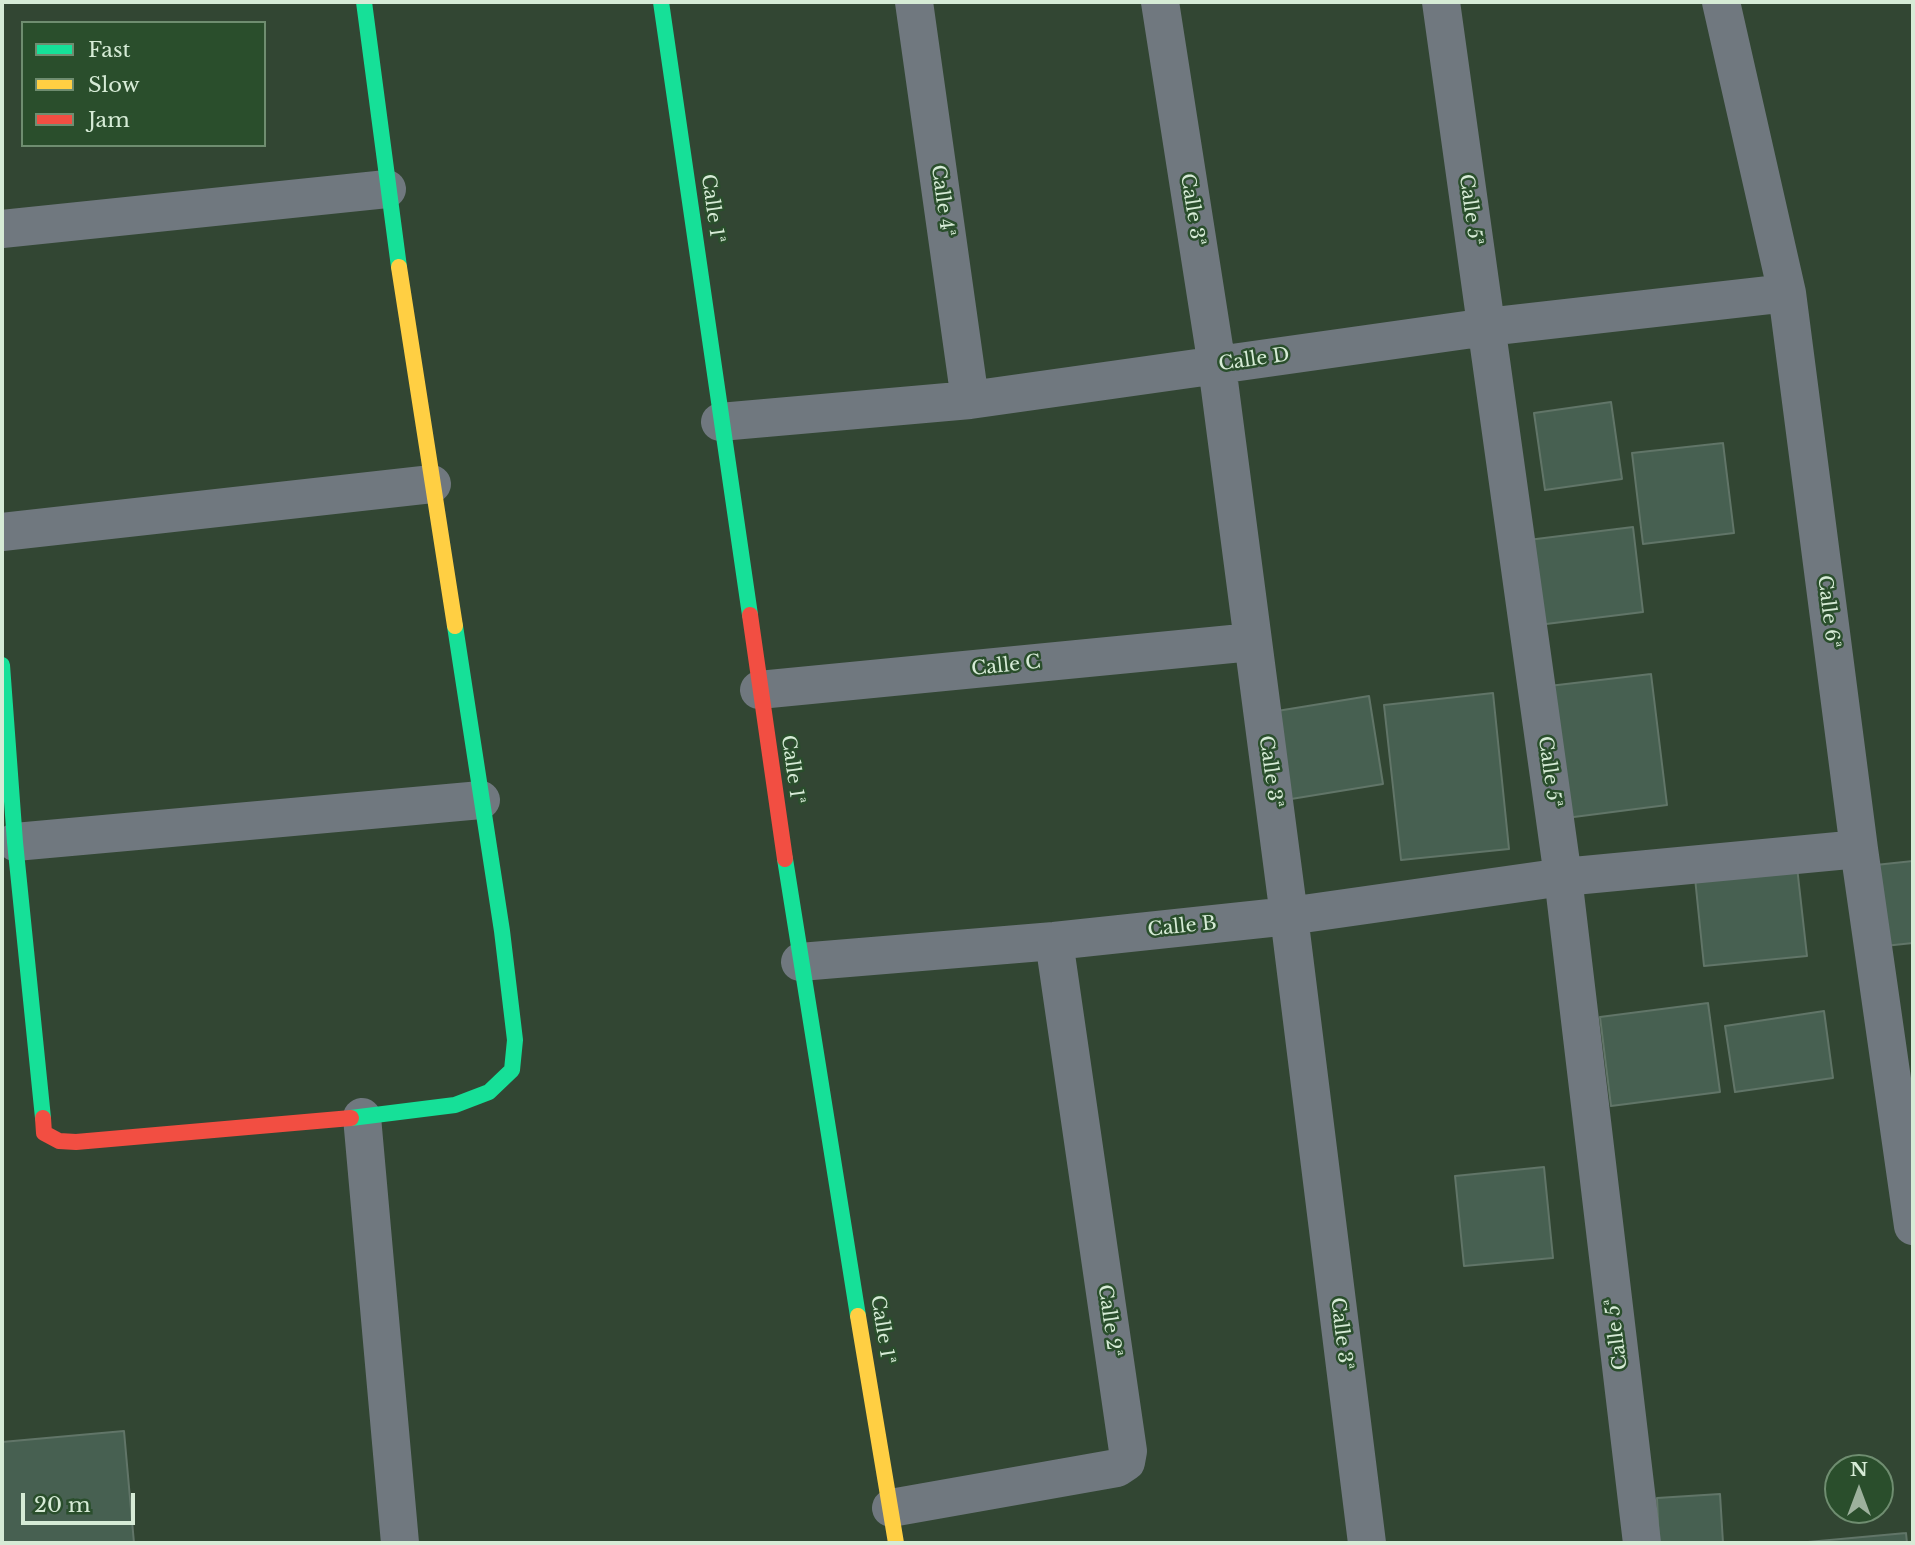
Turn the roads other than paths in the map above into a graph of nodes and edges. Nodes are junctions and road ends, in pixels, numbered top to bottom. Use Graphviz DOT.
graph roads {
  1 [pos="364,2"];
  2 [pos="661,2"];
  3 [pos="914,2"];
  4 [pos="1160,2"];
  5 [pos="1441,2"];
  6 [pos="1721,2"];
  7 [pos="387,189"];
  8 [pos="2,229"];
  9 [pos="1787,293"];
  10 [pos="1487,327"];
  11 [pos="1216,366"];
  12 [pos="970,400"];
  13 [pos="720,422"];
  14 [pos="432,484"];
  15 [pos="2,532"];
  16 [pos="1252,642"];
  17 [pos="2,665"];
  18 [pos="759,690"];
  19 [pos="481,800"];
  20 [pos="15,842"];
  21 [pos="1858,849"];
  22 [pos="1563,877"];
  23 [pos="1289,916"];
  24 [pos="1054,941"];
  25 [pos="800,962"];
  26 [pos="362,1117"];
  27 [pos="1913,1226"];
  28 [pos="894,1526"];
  29 [pos="400,1543"];
  30 [pos="1367,1543"];
  31 [pos="1642,1543"];
  1 -- 7 [label="street"];
  2 -- 13 [label="street, Calle 1ª"];
  3 -- 12 [label="street, Calle 4ª"];
  4 -- 11 [label="street, Calle 3ª"];
  5 -- 10 [label="street, Calle 5ª"];
  6 -- 9 [label="street, Calle 6ª"];
  7 -- 8 [label="street"];
  7 -- 14 [label="street"];
  9 -- 10 [label="street, Calle D"];
  9 -- 21 [label="street, Calle 6ª"];
  10 -- 11 [label="street, Calle D"];
  10 -- 22 [label="street, Calle 5ª"];
  11 -- 12 [label="street, Calle D"];
  11 -- 16 [label="street, Calle 3ª"];
  12 -- 13 [label="street, Calle D"];
  13 -- 18 [label="street, Calle 1ª"];
  14 -- 15 [label="street"];
  14 -- 19 [label="street"];
  16 -- 18 [label="street, Calle C"];
  16 -- 23 [label="street, Calle 3ª"];
  17 -- 20 [label="street"];
  18 -- 25 [label="street, Calle 1ª"];
  19 -- 20 [label="street"];
  19 -- 26 [label="street"];
  20 -- 26 [label="street"];
  21 -- 22 [label="street, Calle B"];
  21 -- 27 [label="street, Calle 6ª"];
  22 -- 23 [label="street, Calle B"];
  22 -- 31 [label="street, Calle 5ª"];
  23 -- 24 [label="street, Calle B"];
  23 -- 30 [label="street, Calle 3ª"];
  24 -- 25 [label="street, Calle B"];
  24 -- 28 [label="street, Calle 2ª"];
  25 -- 28 [label="street, Calle 1ª"];
  26 -- 29 [label="street"];
}
